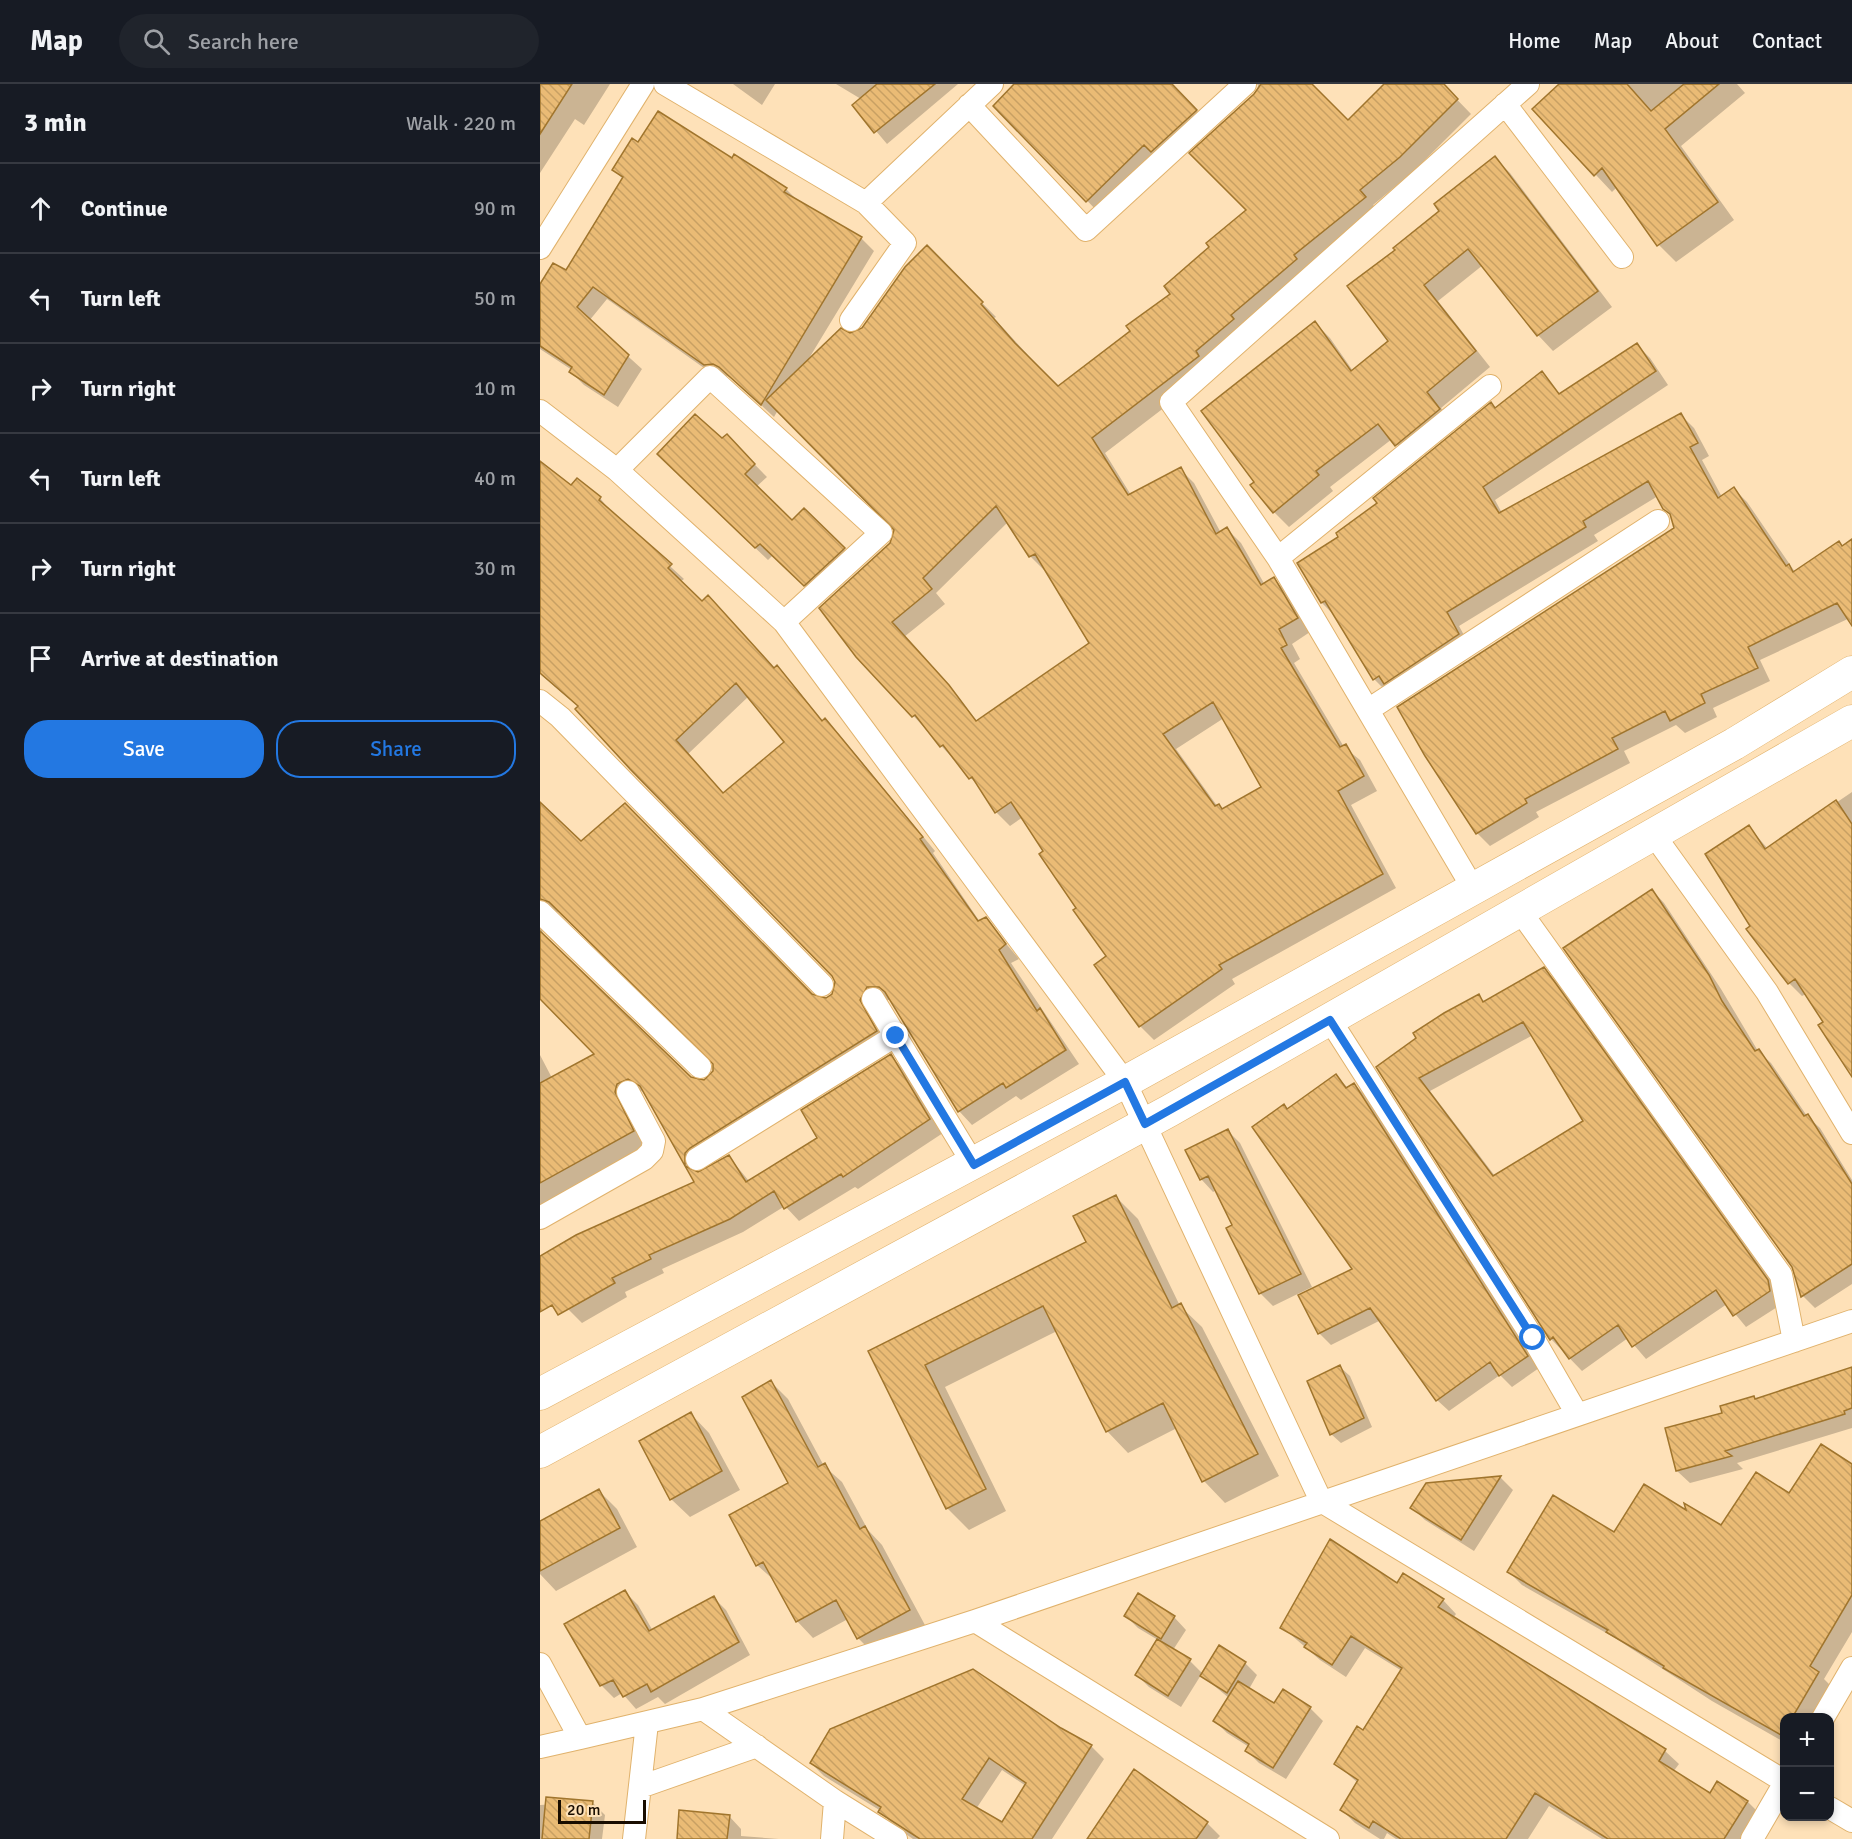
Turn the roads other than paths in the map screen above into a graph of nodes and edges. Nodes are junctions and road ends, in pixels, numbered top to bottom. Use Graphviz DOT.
graph roads {
  1 [pos="643,84"];
  2 [pos="665,84"];
  3 [pos="992,84"];
  4 [pos="1528,84"];
  5 [pos="1232,89"];
  6 [pos="969,105"];
  7 [pos="1505,105"];
  8 [pos="866,203"];
  9 [pos="540,248"];
  10 [pos="1622,257"];
  11 [pos="851,320"];
  12 [pos="1490,386"];
  13 [pos="540,411"];
  14 [pos="617,470"];
  15 [pos="1658,520"];
  16 [pos="1278,558"];
  17 [pos="784,622"];
  18 [pos="1852,672"];
  19 [pos="540,700"];
  20 [pos="1368,710"];
  21 [pos="1852,721"];
  22 [pos="1654,835"];
  23 [pos="1474,890"];
  24 [pos="1520,911"];
  25 [pos="540,912"];
  26 [pos="822,985"];
  27 [pos="873,999"];
  28 [pos="1330,1020"];
  29 [pos="896,1036"];
  30 [pos="700,1067"];
  31 [pos="1125,1082"];
  32 [pos="628,1092"];
  33 [pos="1145,1124"];
  34 [pos="1852,1133"];
  35 [pos="697,1159"];
  36 [pos="974,1165"];
  37 [pos="540,1218"];
  38 [pos="1852,1321"];
  39 [pos="1794,1341"];
  40 [pos="540,1394"];
  41 [pos="1577,1414"];
  42 [pos="540,1452"];
  43 [pos="1321,1502"];
  44 [pos="975,1621"];
  45 [pos="540,1664"];
  46 [pos="1852,1668"];
  47 [pos="703,1709"];
  48 [pos="1826,1713"];
  49 [pos="647,1723"];
  50 [pos="580,1738"];
  51 [pos="757,1746"];
  52 [pos="540,1747"];
  53 [pos="1780,1779"];
  54 [pos="640,1786"];
  55 [pos="1780,1791"];
  56 [pos="836,1801"];
  57 [pos="1834,1810"];
  58 [pos="1852,1821"];
  59 [pos="634,1839"];
  60 [pos="831,1839"];
  61 [pos="896,1839"];
  62 [pos="1328,1839"];
  63 [pos="1752,1839"];
  1 -- 9 [label="street"];
  2 -- 8 [label="street"];
  3 -- 6 [label="street"];
  4 -- 7 [label="street"];
  5 -- 6 [label="street"];
  6 -- 8 [label="street"];
  7 -- 10 [label="street"];
  7 -- 16 [label="street"];
  8 -- 11 [label="street"];
  12 -- 16 [label="street"];
  13 -- 14 [label="street"];
  14 -- 17 [label="street"];
  14 -- 17 [label="street"];
  15 -- 20 [label="street"];
  16 -- 20 [label="street"];
  17 -- 31 [label="street"];
  18 -- 23 [label="street"];
  19 -- 26 [label="street"];
  20 -- 23 [label="street"];
  21 -- 22 [label="street"];
  22 -- 24 [label="street"];
  22 -- 34 [label="street"];
  23 -- 31 [label="street"];
  24 -- 28 [label="street"];
  24 -- 39 [label="street"];
  25 -- 30 [label="street"];
  27 -- 29 [label="street"];
  28 -- 33 [label="street"];
  28 -- 41 [label="street"];
  29 -- 35 [label="street"];
  29 -- 36 [label="street"];
  31 -- 33 [label="street"];
  31 -- 36 [label="street"];
  32 -- 37 [label="street"];
  33 -- 42 [label="street"];
  33 -- 43 [label="street"];
  36 -- 40 [label="street"];
  38 -- 39 [label="street"];
  39 -- 41 [label="street"];
  41 -- 43 [label="street"];
  43 -- 44 [label="street"];
  43 -- 53 [label="street"];
  44 -- 47 [label="street"];
  44 -- 62 [label="street"];
  45 -- 50 [label="street"];
  46 -- 48 [label="street"];
  47 -- 49 [label="street"];
  47 -- 51 [label="street"];
  49 -- 50 [label="street"];
  49 -- 54 [label="street"];
  50 -- 52 [label="street"];
  51 -- 54 [label="street"];
  51 -- 56 [label="street"];
  54 -- 59 [label="street"];
  55 -- 63 [label="street"];
  56 -- 60 [label="street"];
  56 -- 61 [label="street"];
  57 -- 58 [label="street"];
}
